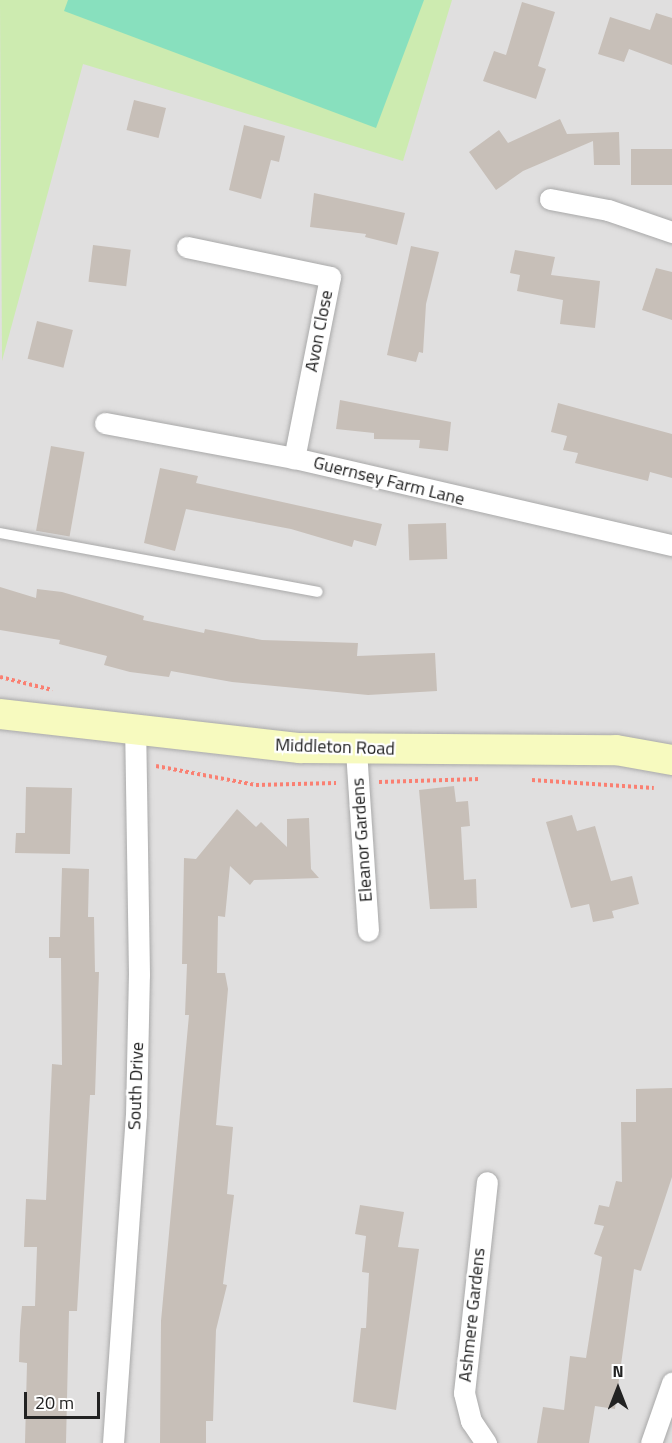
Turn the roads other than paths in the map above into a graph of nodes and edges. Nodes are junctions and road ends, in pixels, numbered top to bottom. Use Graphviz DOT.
graph roads {
  1 [pos="550,199"];
  2 [pos="672,232"];
  3 [pos="187,247"];
  4 [pos="105,423"];
  5 [pos="294,458"];
  6 [pos="0,533"];
  7 [pos="672,545"];
  8 [pos="318,592"];
  9 [pos="0,714"];
  10 [pos="135,729"];
  11 [pos="356,750"];
  12 [pos="672,759"];
  13 [pos="368,931"];
  14 [pos="487,1182"];
  15 [pos="672,1383"];
  16 [pos="112,1443"];
  17 [pos="486,1443"];
  18 [pos="651,1443"];
  1 -- 2 [label="street"];
  3 -- 5 [label="street, Avon Close"];
  4 -- 5 [label="street, Guernsey Farm Lane"];
  5 -- 7 [label="street, Guernsey Farm Lane"];
  6 -- 8 [label="lane"];
  9 -- 10 [label="main road, Middleton Road"];
  10 -- 11 [label="main road, Middleton Road"];
  10 -- 16 [label="street, South Drive"];
  11 -- 12 [label="main road, Middleton Road"];
  11 -- 13 [label="street, Eleanor Gardens"];
  14 -- 17 [label="street, Ashmere Gardens"];
  15 -- 18 [label="street"];
}
